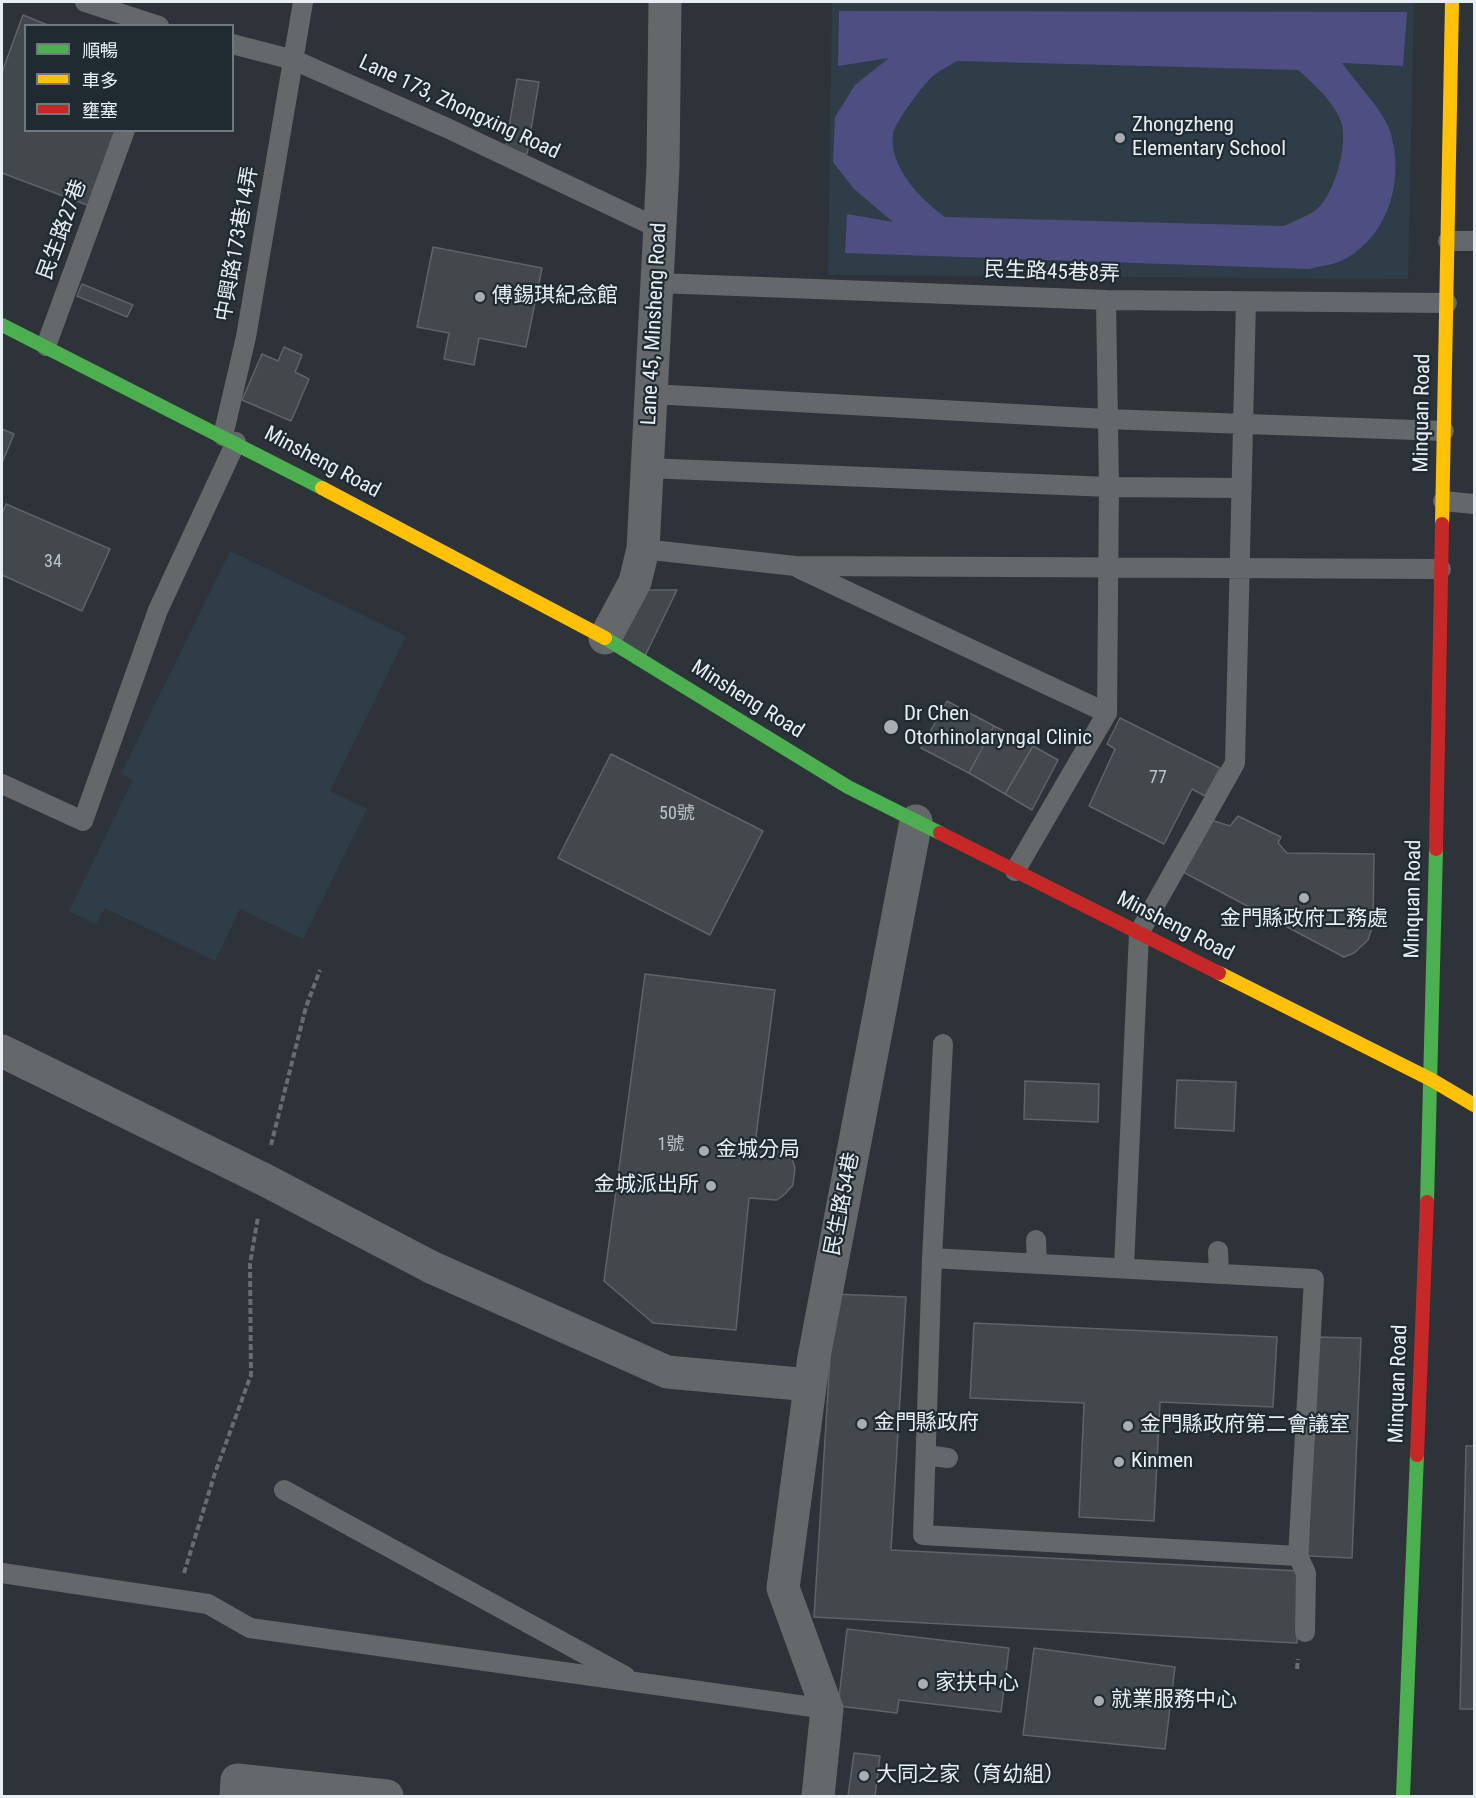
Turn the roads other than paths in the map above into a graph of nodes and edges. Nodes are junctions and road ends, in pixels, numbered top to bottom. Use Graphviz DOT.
graph roads {
  1 [pos="85,2"];
  2 [pos="303,2"];
  3 [pos="665,2"];
  4 [pos="1452,2"];
  5 [pos="153,24"];
  6 [pos="234,45"];
  7 [pos="294,60"];
  8 [pos="124,132"];
  9 [pos="660,230"];
  10 [pos="1448,241"];
  11 [pos="1474,241"];
  12 [pos="657,283"];
  13 [pos="1106,300"];
  14 [pos="1246,301"];
  15 [pos="1447,303"];
  16 [pos="2,325"];
  17 [pos="46,346"];
  18 [pos="651,394"];
  19 [pos="1106,419"];
  20 [pos="1242,423"];
  21 [pos="1444,431"];
  22 [pos="229,439"];
  23 [pos="647,468"];
  24 [pos="1109,487"];
  25 [pos="1242,488"];
  26 [pos="1443,501"];
  27 [pos="1474,504"];
  28 [pos="643,549"];
  29 [pos="795,566"];
  30 [pos="1108,568"];
  31 [pos="1241,568"];
  32 [pos="1442,569"];
  33 [pos="605,638"];
  34 [pos="1107,713"];
  35 [pos="2,784"];
  36 [pos="916,821"];
  37 [pos="1015,871"];
  38 [pos="1139,933"];
  39 [pos="943,1044"];
  40 [pos="2,1051"];
  41 [pos="1432,1080"];
  42 [pos="1474,1105"];
  43 [pos="1036,1240"];
  44 [pos="1218,1251"];
  45 [pos="932,1258"];
  46 [pos="1037,1263"];
  47 [pos="1124,1267"];
  48 [pos="1219,1273"];
  49 [pos="810,1385"];
  50 [pos="926,1455"];
  51 [pos="948,1458"];
  52 [pos="284,1490"];
  53 [pos="1298,1556"];
  54 [pos="2,1573"];
  55 [pos="1305,1632"];
  56 [pos="636,1682"];
  57 [pos="826,1709"];
  58 [pos="237,1797"];
  59 [pos="387,1797"];
  60 [pos="818,1797"];
  61 [pos="1403,1797"];
  1 -- 5 [label="lane"];
  2 -- 7 [label="lane, 中興路173巷14弄"];
  3 -- 9 [label="street, Lane 45, Minsheng Road"];
  4 -- 10 [label="main road, Minquan Road"];
  6 -- 7 [label="lane, Lane 173, Zhongxing Road"];
  7 -- 9 [label="lane, Lane 173, Zhongxing Road"];
  7 -- 22 [label="lane, 中興路173巷14弄"];
  8 -- 17 [label="lane, 民生路27巷"];
  9 -- 12 [label="street, Lane 45, Minsheng Road"];
  10 -- 11 [label="lane"];
  10 -- 15 [label="main road, Minquan Road"];
  12 -- 13 [label="lane, 民生路45巷8弄"];
  12 -- 18 [label="street, Lane 45, Minsheng Road"];
  13 -- 14 [label="lane, 民生路45巷8弄"];
  13 -- 19 [label="lane"];
  14 -- 15 [label="lane, 民生路45巷8弄"];
  14 -- 20 [label="lane"];
  15 -- 21 [label="main road, Minquan Road"];
  16 -- 17 [label="main road, Minsheng Road"];
  17 -- 22 [label="main road, Minsheng Road"];
  18 -- 19 [label="lane"];
  18 -- 23 [label="street, Lane 45, Minsheng Road"];
  19 -- 20 [label="lane"];
  19 -- 24 [label="lane"];
  20 -- 21 [label="lane"];
  20 -- 25 [label="lane"];
  21 -- 26 [label="main road, Minquan Road"];
  22 -- 33 [label="main road, Minsheng Road"];
  22 -- 35 [label="lane, 中興路173巷14弄"];
  23 -- 24 [label="lane"];
  23 -- 28 [label="street, Lane 45, Minsheng Road"];
  24 -- 25 [label="lane"];
  24 -- 30 [label="lane"];
  25 -- 31 [label="lane"];
  26 -- 27 [label="lane"];
  26 -- 32 [label="main road, Minquan Road"];
  28 -- 29 [label="lane"];
  28 -- 33 [label="street, Lane 45, Minsheng Road"];
  29 -- 30 [label="lane"];
  29 -- 34 [label="lane"];
  30 -- 31 [label="lane"];
  30 -- 34 [label="lane"];
  31 -- 32 [label="lane"];
  31 -- 38 [label="lane"];
  32 -- 41 [label="main road, Minquan Road"];
  33 -- 36 [label="main road, Minsheng Road"];
  34 -- 37 [label="lane"];
  36 -- 37 [label="main road, Minsheng Road"];
  36 -- 49 [label="street, 民生路54巷"];
  37 -- 38 [label="main road, Minsheng Road"];
  38 -- 41 [label="main road, Minsheng Road"];
  38 -- 47 [label="lane"];
  39 -- 45 [label="lane"];
  40 -- 49 [label="street"];
  41 -- 42 [label="main road, Minsheng Road"];
  41 -- 61 [label="main road, Minquan Road"];
  43 -- 46 [label="lane"];
  44 -- 48 [label="lane"];
  45 -- 46 [label="lane"];
  45 -- 50 [label="lane"];
  46 -- 47 [label="lane"];
  47 -- 48 [label="lane"];
  48 -- 53 [label="lane"];
  49 -- 57 [label="street, 民生路54巷"];
  50 -- 51 [label="lane"];
  50 -- 53 [label="lane"];
  52 -- 56 [label="lane"];
  53 -- 55 [label="lane"];
  54 -- 56 [label="lane"];
  56 -- 57 [label="lane"];
  57 -- 60 [label="street"];
  58 -- 59 [label="street"];
}
